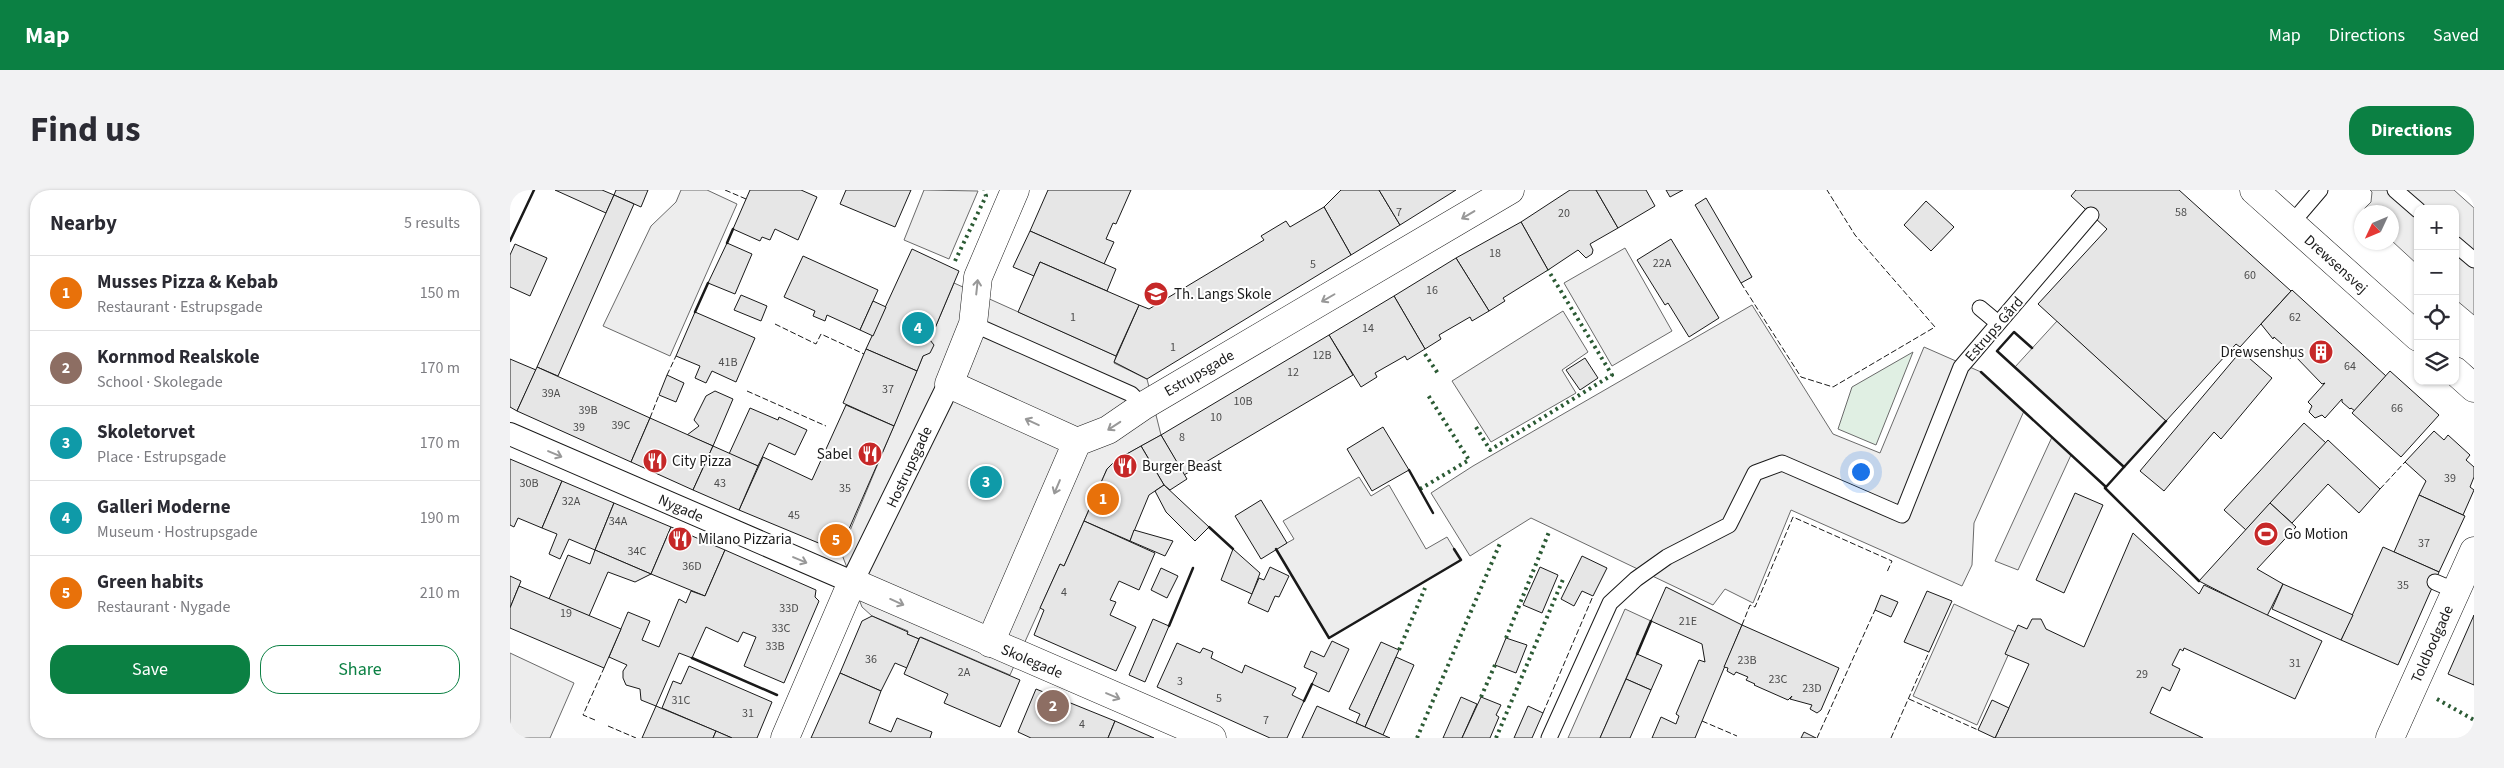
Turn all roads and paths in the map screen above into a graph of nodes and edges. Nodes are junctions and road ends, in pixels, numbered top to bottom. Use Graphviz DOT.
graph roads {
  1 [pos="1015,190"];
  2 [pos="1510,190"];
  3 [pos="2254,190"];
  4 [pos="2320,190"];
  5 [pos="2395,190"];
  6 [pos="2414,207"];
  7 [pos="2092,215"];
  8 [pos="2291,224"];
  9 [pos="2459,247"];
  10 [pos="2474,260"];
  11 [pos="1980,308"];
  12 [pos="1998,324"];
  13 [pos="981,327"];
  14 [pos="2414,333"];
  15 [pos="2459,375"];
  16 [pos="950,384"];
  17 [pos="2474,388"];
  18 [pos="1143,406"];
  19 [pos="510,434"];
  20 [pos="1077,442"];
  21 [pos="2474,551"];
  22 [pos="852,582"];
  23 [pos="990,643"];
  24 [pos="785,738"];
  25 [pos="1212,738"];
  26 [pos="1549,738"];
  27 [pos="2390,738"];
  13 -- 1 [label="street, Hostrupsgade, one-way"];
  2 -- 18 [label="street, Estrupsgade, one-way"];
  3 -- 8 [label="street, Drewsensvej"];
  4 -- 8 [label="lane"];
  5 -- 6 [label="lane"];
  7 -- 12 [label="lane, Estrups Gård"];
  8 -- 14 [label="street, Drewsensvej"];
  9 -- 10 [label="lane"];
  11 -- 12 [label="lane"];
  12 -- 26 [label="lane, Estrups Gård"];
  13 -- 16 [label="street, Hostrupsgade"];
  13 -- 18 [label="lane"];
  15 -- 17 [label="street"];
  20 -- 16 [label="street, one-way"];
  16 -- 22 [label="street, Hostrupsgade"];
  18 -- 20 [label="street, Estrupsgade, one-way"];
  19 -- 22 [label="street, Nygade, one-way"];
  20 -- 23 [label="street, one-way"];
  21 -- 27 [label="street, Toldbodgade"];
  22 -- 23 [label="street, Skolegade, one-way"];
  22 -- 24 [label="street, Hostrupsgade"];
  23 -- 25 [label="street, Skolegade, one-way"];
}
